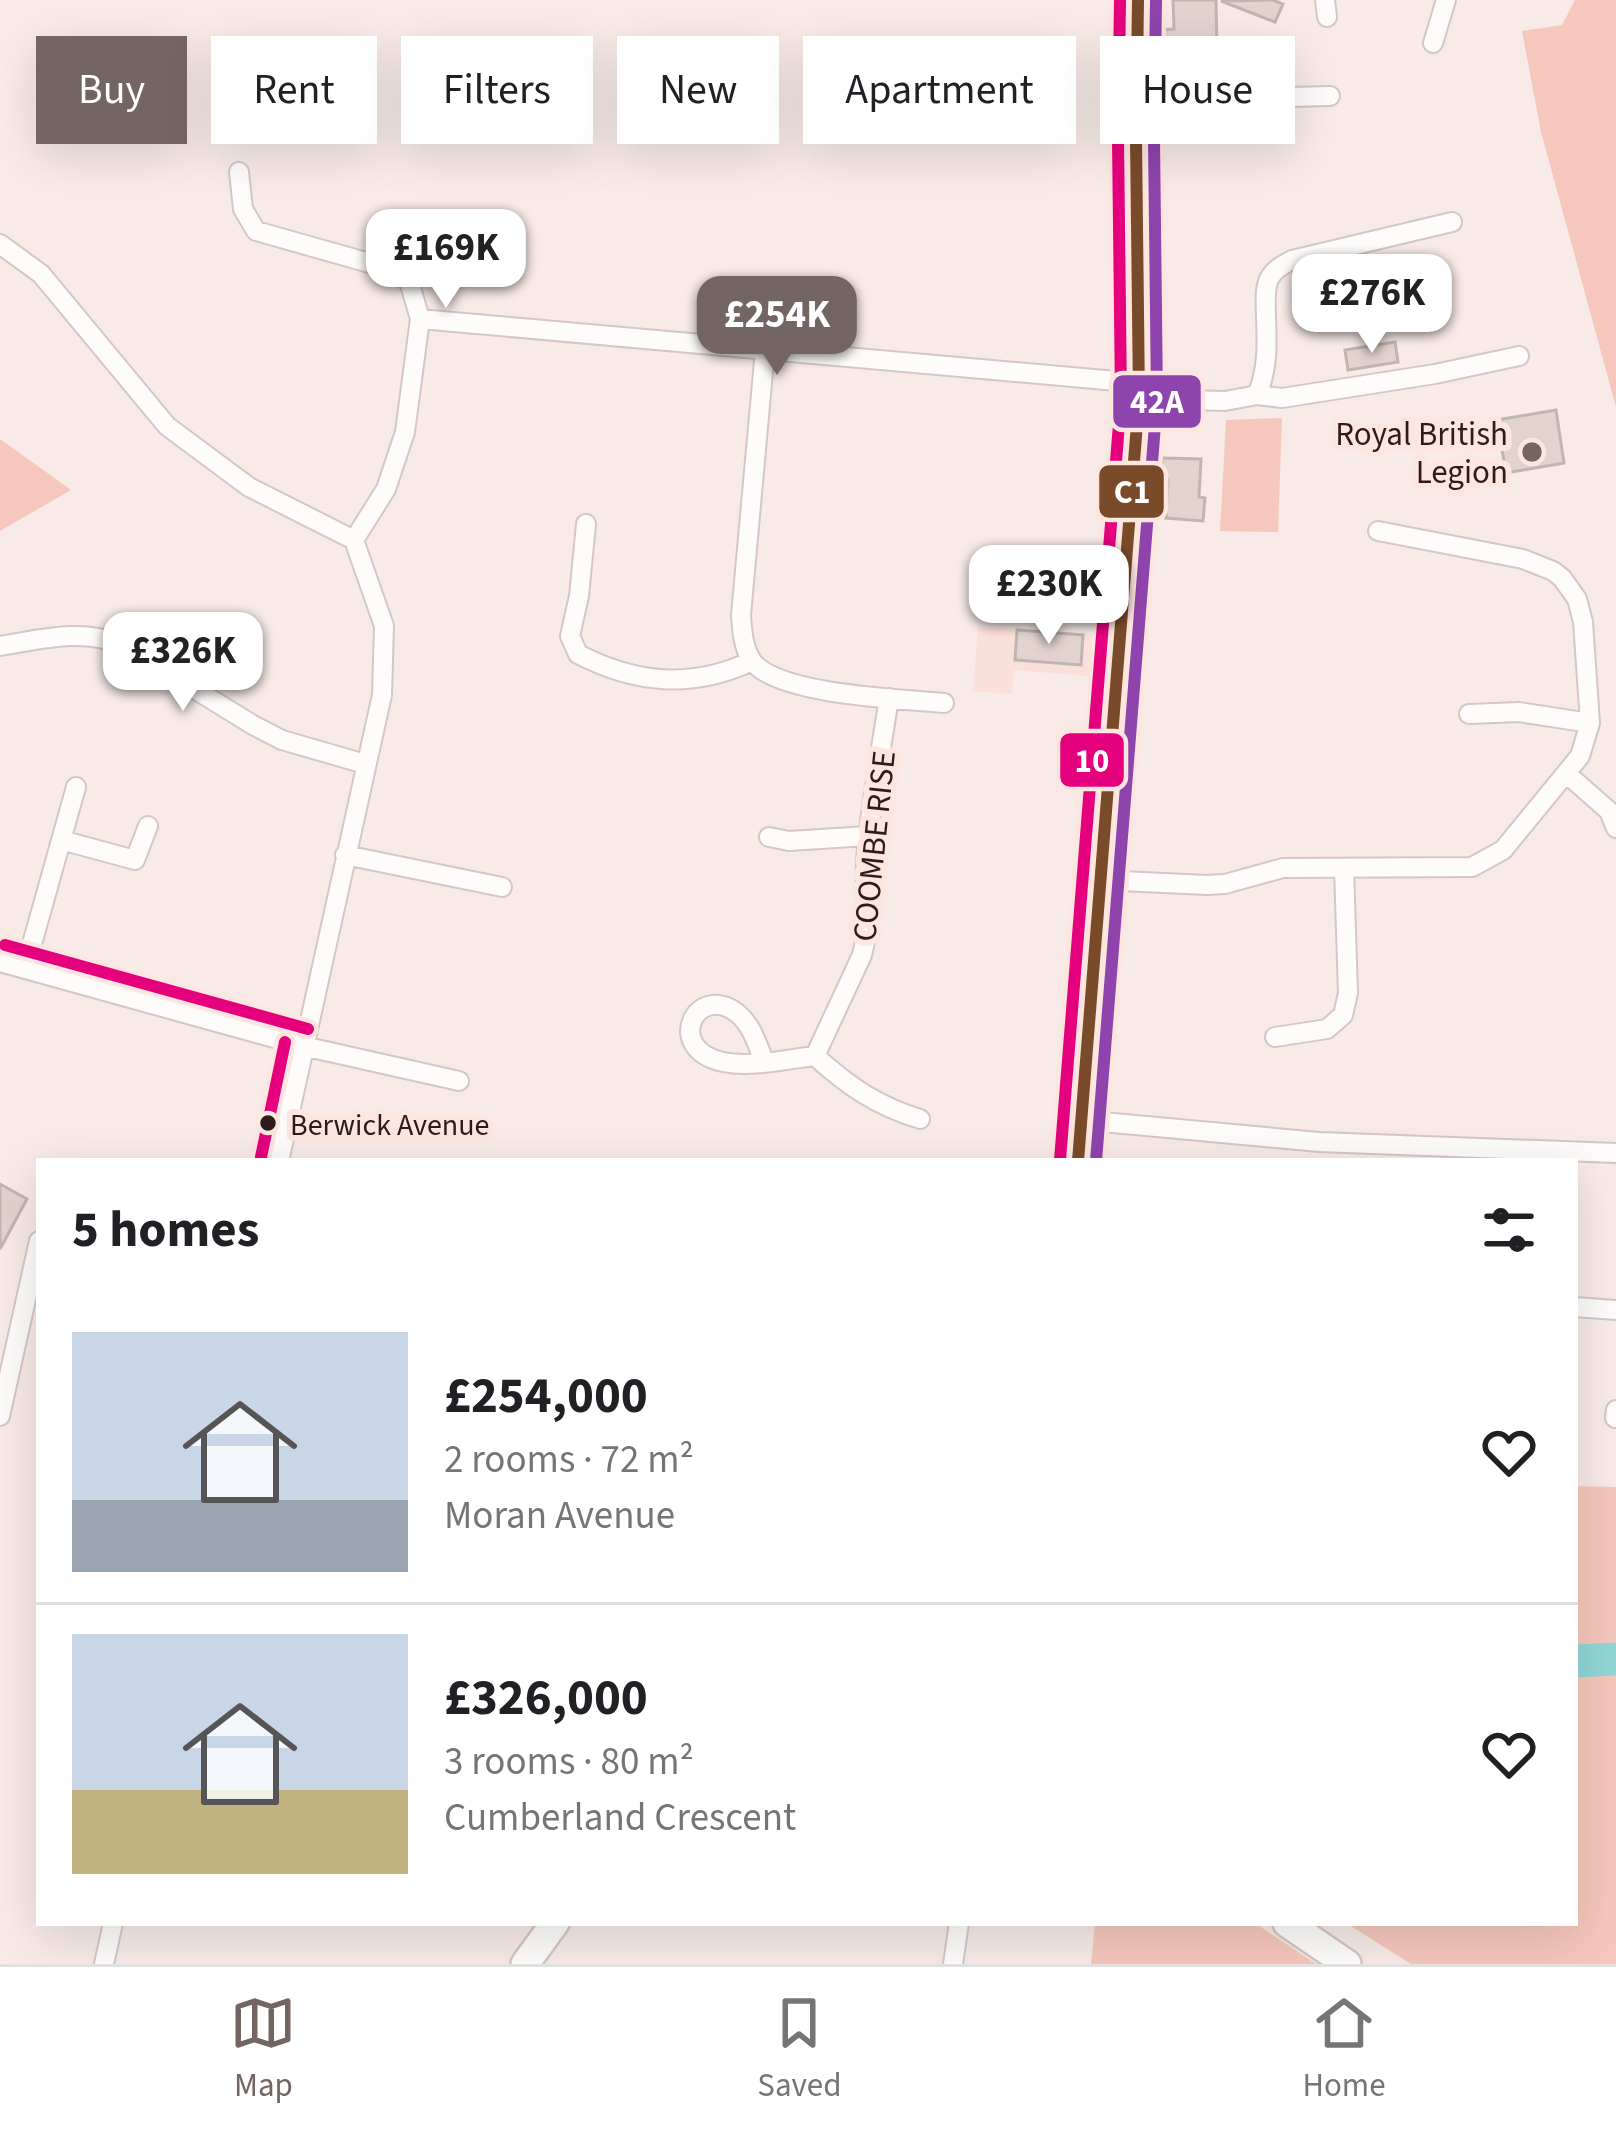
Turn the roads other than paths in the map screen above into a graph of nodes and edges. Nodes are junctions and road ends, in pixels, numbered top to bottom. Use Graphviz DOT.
graph roads {
  1 [pos="1138,0"];
  2 [pos="1446,0"];
  3 [pos="1138,36"];
  4 [pos="1432,43"];
  5 [pos="1330,97"];
  6 [pos="1295,98"];
  7 [pos="1137,144"];
  8 [pos="239,172"];
  9 [pos="1452,222"];
  10 [pos="0,244"];
  11 [pos="420,319"];
  12 [pos="765,350"];
  13 [pos="1520,356"];
  14 [pos="1139,391"];
  15 [pos="1257,394"];
  16 [pos="586,524"];
  17 [pos="1378,531"];
  18 [pos="354,540"];
  19 [pos="0,646"];
  20 [pos="752,661"];
  21 [pos="889,698"];
  22 [pos="944,703"];
  23 [pos="1469,714"];
  24 [pos="1590,723"];
  25 [pos="365,764"];
  26 [pos="1568,774"];
  27 [pos="76,788"];
  28 [pos="148,826"];
  29 [pos="1616,828"];
  30 [pos="868,836"];
  31 [pos="769,837"];
  32 [pos="61,840"];
  33 [pos="345,855"];
  34 [pos="1344,868"];
  35 [pos="1100,880"];
  36 [pos="502,887"];
  37 [pos="0,962"];
  38 [pos="25,969"];
  39 [pos="1275,1037"];
  40 [pos="303,1046"];
  41 [pos="815,1056"];
  42 [pos="764,1061"];
  43 [pos="458,1081"];
  44 [pos="920,1119"];
  45 [pos="1081,1120"];
  46 [pos="1616,1153"];
  47 [pos="280,1158"];
  48 [pos="1078,1158"];
  49 [pos="36,1254"];
  50 [pos="1578,1307"];
  51 [pos="1616,1310"];
  52 [pos="0,1416"];
  53 [pos="112,1926"];
  54 [pos="553,1926"];
  55 [pos="959,1926"];
  56 [pos="1291,1926"];
  57 [pos="104,1964"];
  58 [pos="525,1964"];
  59 [pos="953,1964"];
  60 [pos="1347,1964"];
  1 -- 3 [label="main road"];
  2 -- 4 [label="street"];
  5 -- 6 [label="street"];
  7 -- 14 [label="main road"];
  8 -- 11 [label="street"];
  9 -- 15 [label="street"];
  10 -- 18 [label="street"];
  11 -- 12 [label="street"];
  11 -- 18 [label="street"];
  12 -- 14 [label="street"];
  12 -- 20 [label="street"];
  13 -- 15 [label="street"];
  14 -- 15 [label="street"];
  14 -- 35 [label="main road"];
  16 -- 20 [label="street"];
  17 -- 24 [label="street"];
  18 -- 25 [label="street"];
  19 -- 25 [label="street"];
  20 -- 21 [label="street"];
  21 -- 22 [label="street"];
  21 -- 30 [label="street, COOMBE RISE"];
  23 -- 24 [label="street"];
  24 -- 26 [label="street"];
  25 -- 33 [label="street"];
  26 -- 29 [label="street"];
  26 -- 34 [label="street"];
  27 -- 32 [label="street"];
  28 -- 32 [label="street"];
  30 -- 31 [label="street"];
  30 -- 41 [label="street, COOMBE RISE"];
  32 -- 38 [label="street"];
  33 -- 36 [label="street"];
  33 -- 40 [label="street"];
  34 -- 35 [label="street"];
  34 -- 39 [label="street"];
  35 -- 45 [label="main road"];
  37 -- 38 [label="street"];
  38 -- 40 [label="street"];
  40 -- 43 [label="street"];
  40 -- 47 [label="street"];
  41 -- 42 [label="street"];
  41 -- 44 [label="street"];
  45 -- 46 [label="street"];
  45 -- 48 [label="main road"];
  49 -- 52 [label="street"];
  50 -- 51 [label="street"];
  53 -- 57 [label="street"];
  54 -- 58 [label="main road"];
  55 -- 59 [label="street"];
  56 -- 60 [label="main road"];
}
